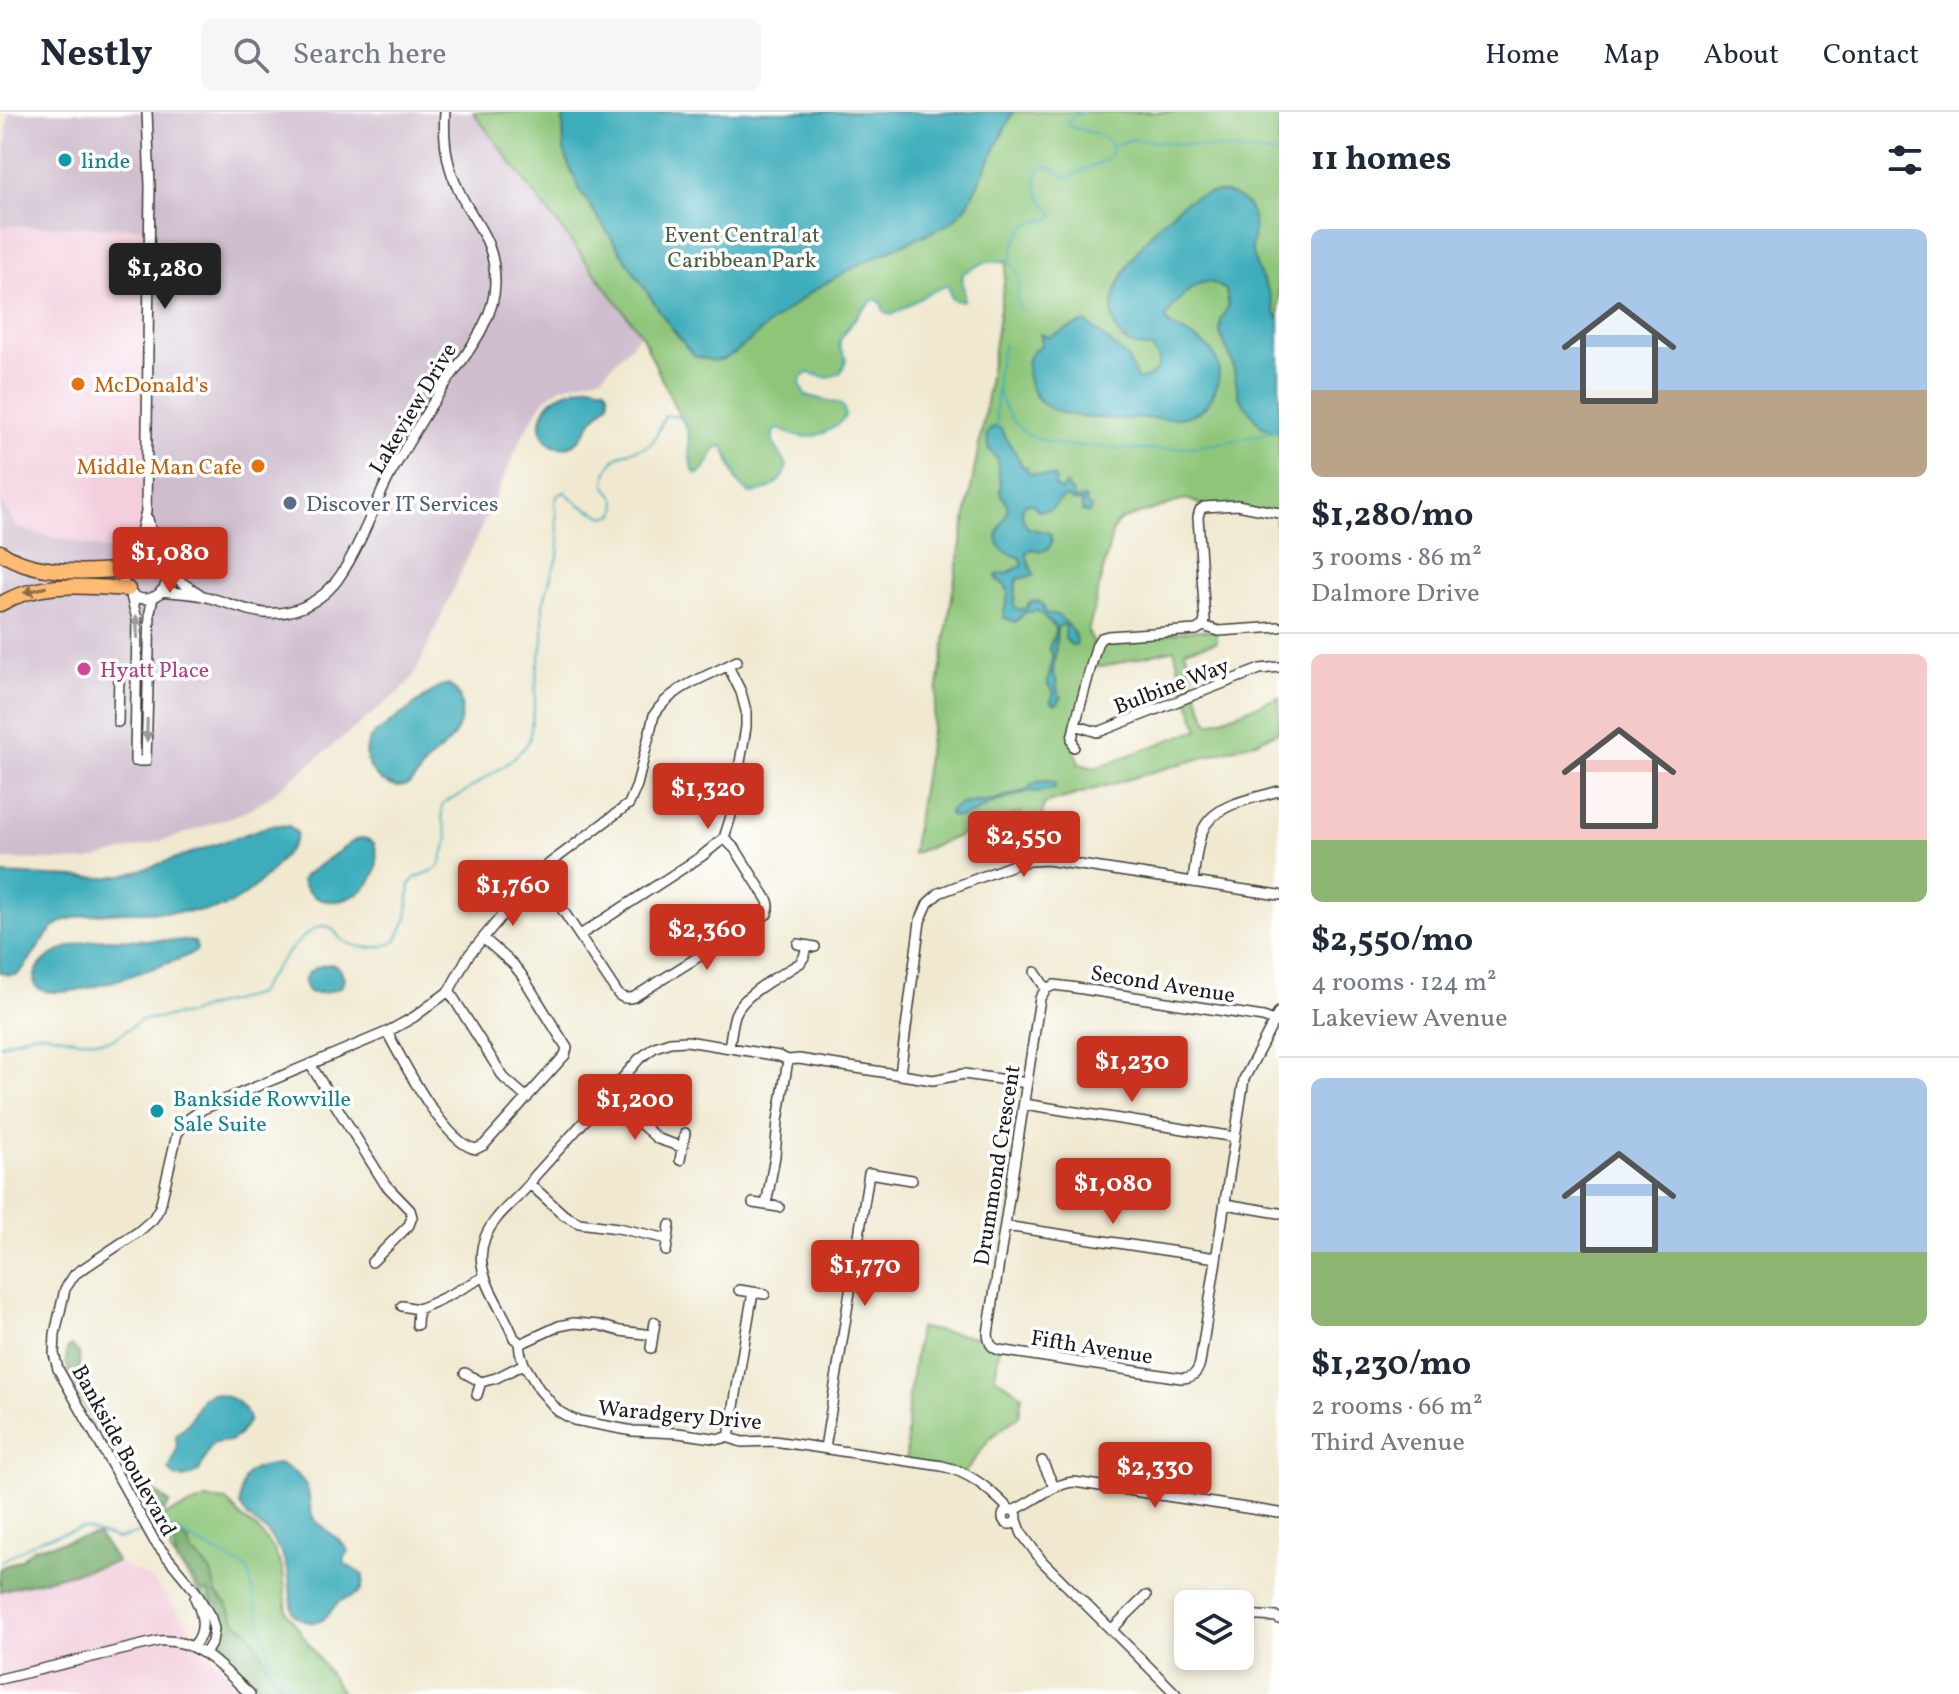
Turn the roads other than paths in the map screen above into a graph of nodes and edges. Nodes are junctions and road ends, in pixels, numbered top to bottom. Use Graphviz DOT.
graph roads {
  1 [pos="147,112"];
  2 [pos="445,112"];
  3 [pos="146,511"];
  4 [pos="1279,513"];
  5 [pos="0,552"];
  6 [pos="160,562"];
  7 [pos="130,563"];
  8 [pos="129,591"];
  9 [pos="157,594"];
  10 [pos="203,596"];
  11 [pos="0,604"];
  12 [pos="1203,626"];
  13 [pos="1279,627"];
  14 [pos="1279,667"];
  15 [pos="119,674"];
  16 [pos="136,704"];
  17 [pos="148,704"];
  18 [pos="118,722"];
  19 [pos="1075,725"];
  20 [pos="1074,747"];
  21 [pos="1279,791"];
  22 [pos="724,838"];
  23 [pos="531,881"];
  24 [pos="1193,882"];
  25 [pos="1279,895"];
  26 [pos="580,935"];
  27 [pos="483,938"];
  28 [pos="807,946"];
  29 [pos="1035,972"];
  30 [pos="1046,989"];
  31 [pos="449,991"];
  32 [pos="1276,1016"];
  33 [pos="387,1032"];
  34 [pos="729,1047"];
  35 [pos="788,1060"];
  36 [pos="310,1064"];
  37 [pos="900,1074"];
  38 [pos="1027,1083"];
  39 [pos="609,1097"];
  40 [pos="527,1098"];
  41 [pos="1024,1104"];
  42 [pos="685,1133"];
  43 [pos="1235,1137"];
  44 [pos="682,1147"];
  45 [pos="680,1160"];
  46 [pos="912,1180"];
  47 [pos="530,1184"];
  48 [pos="753,1203"];
  49 [pos="1225,1204"];
  50 [pos="766,1205"];
  51 [pos="779,1207"];
  52 [pos="1279,1213"];
  53 [pos="670,1225"];
  54 [pos="1005,1226"];
  55 [pos="668,1239"];
  56 [pos="666,1251"];
  57 [pos="1216,1258"];
  58 [pos="372,1262"];
  59 [pos="854,1268"];
  60 [pos="899,1275"];
  61 [pos="484,1277"];
  62 [pos="739,1290"];
  63 [pos="753,1293"];
  64 [pos="765,1294"];
  65 [pos="402,1306"];
  66 [pos="418,1309"];
  67 [pos="655,1322"];
  68 [pos="417,1325"];
  69 [pos="653,1335"];
  70 [pos="520,1344"];
  71 [pos="993,1347"];
  72 [pos="651,1348"];
  73 [pos="524,1364"];
  74 [pos="465,1373"];
  75 [pos="481,1382"];
  76 [pos="477,1395"];
  77 [pos="729,1438"];
  78 [pos="825,1448"];
  79 [pos="1042,1461"];
  80 [pos="1054,1487"];
  81 [pos="1279,1513"];
  82 [pos="1012,1516"];
  83 [pos="187,1581"];
  84 [pos="1146,1596"];
  85 [pos="1279,1604"];
  86 [pos="1254,1616"];
  87 [pos="1278,1618"];
  88 [pos="1111,1630"];
  89 [pos="193,1646"];
  90 [pos="205,1654"];
  91 [pos="0,1679"];
  92 [pos="250,1694"];
  93 [pos="1176,1694"];
  1 -- 3 [label="street"];
  2 -- 10 [label="street, Lakeview Drive"];
  3 -- 6 [label="street"];
  3 -- 7 [label="street"];
  4 -- 12 [label="street"];
  5 -- 7 [label="highway"];
  6 -- 7 [label="street"];
  6 -- 9 [label="street"];
  6 -- 10 [label="street, Lakeview Drive"];
  7 -- 8 [label="street"];
  8 -- 9 [label="street"];
  8 -- 11 [label="highway, one-way"];
  16 -- 8 [label="street, one-way"];
  9 -- 10 [label="street, Lakeview Drive"];
  9 -- 17 [label="street"];
  12 -- 13 [label="street"];
  12 -- 19 [label="street"];
  14 -- 19 [label="street, Bulbine Way"];
  15 -- 18 [label="street"];
  16 -- 17 [label="street"];
  17 -- 16 [label="street, one-way"];
  19 -- 20 [label="street"];
  21 -- 24 [label="street"];
  22 -- 23 [label="street, Bankside Boulevard"];
  22 -- 26 [label="street"];
  22 -- 26 [label="street"];
  23 -- 26 [label="street"];
  23 -- 27 [label="street, Bankside Boulevard"];
  24 -- 25 [label="street"];
  24 -- 37 [label="street"];
  27 -- 31 [label="street, Bankside Boulevard"];
  27 -- 40 [label="street"];
  28 -- 34 [label="street"];
  29 -- 30 [label="street"];
  30 -- 32 [label="street, Second Avenue"];
  30 -- 38 [label="street, Drummond Crescent"];
  31 -- 33 [label="street, Bankside Boulevard"];
  31 -- 40 [label="street"];
  32 -- 43 [label="street"];
  33 -- 36 [label="street, Bankside Boulevard"];
  33 -- 40 [label="street"];
  34 -- 35 [label="street"];
  34 -- 39 [label="street"];
  35 -- 37 [label="street"];
  35 -- 50 [label="street"];
  36 -- 58 [label="street"];
  36 -- 83 [label="street, Bankside Boulevard"];
  37 -- 38 [label="street"];
  38 -- 41 [label="street, Drummond Crescent"];
  39 -- 44 [label="street"];
  39 -- 47 [label="street"];
  41 -- 43 [label="street"];
  41 -- 54 [label="street, Drummond Crescent"];
  42 -- 44 [label="street"];
  43 -- 49 [label="street"];
  44 -- 45 [label="street"];
  46 -- 59 [label="street"];
  47 -- 55 [label="street"];
  47 -- 61 [label="street"];
  48 -- 50 [label="street"];
  49 -- 52 [label="street"];
  49 -- 57 [label="street"];
  50 -- 51 [label="street"];
  53 -- 55 [label="street"];
  54 -- 57 [label="street"];
  54 -- 71 [label="street, Drummond Crescent"];
  55 -- 56 [label="street"];
  57 -- 71 [label="street, Fifth Avenue"];
  59 -- 60 [label="street"];
  59 -- 78 [label="street"];
  61 -- 66 [label="street"];
  61 -- 70 [label="street, Waradgery Drive"];
  62 -- 63 [label="street"];
  63 -- 64 [label="street"];
  63 -- 77 [label="street"];
  65 -- 66 [label="street"];
  66 -- 68 [label="street"];
  67 -- 69 [label="street"];
  69 -- 70 [label="street"];
  69 -- 72 [label="street"];
  70 -- 73 [label="street, Waradgery Drive"];
  73 -- 75 [label="street"];
  73 -- 77 [label="street, Waradgery Drive"];
  74 -- 75 [label="street"];
  75 -- 76 [label="street"];
  77 -- 78 [label="street, Waradgery Drive"];
  78 -- 82 [label="street, Waradgery Drive"];
  79 -- 80 [label="street"];
  80 -- 81 [label="street"];
  80 -- 82 [label="street"];
  82 -- 88 [label="street"];
  83 -- 89 [label="street, Bankside Boulevard"];
  83 -- 90 [label="street, Bankside Boulevard"];
  84 -- 88 [label="street"];
  85 -- 87 [label="street"];
  86 -- 87 [label="street"];
  88 -- 93 [label="street"];
  89 -- 90 [label="street"];
  89 -- 91 [label="street"];
  90 -- 92 [label="street"];
}
